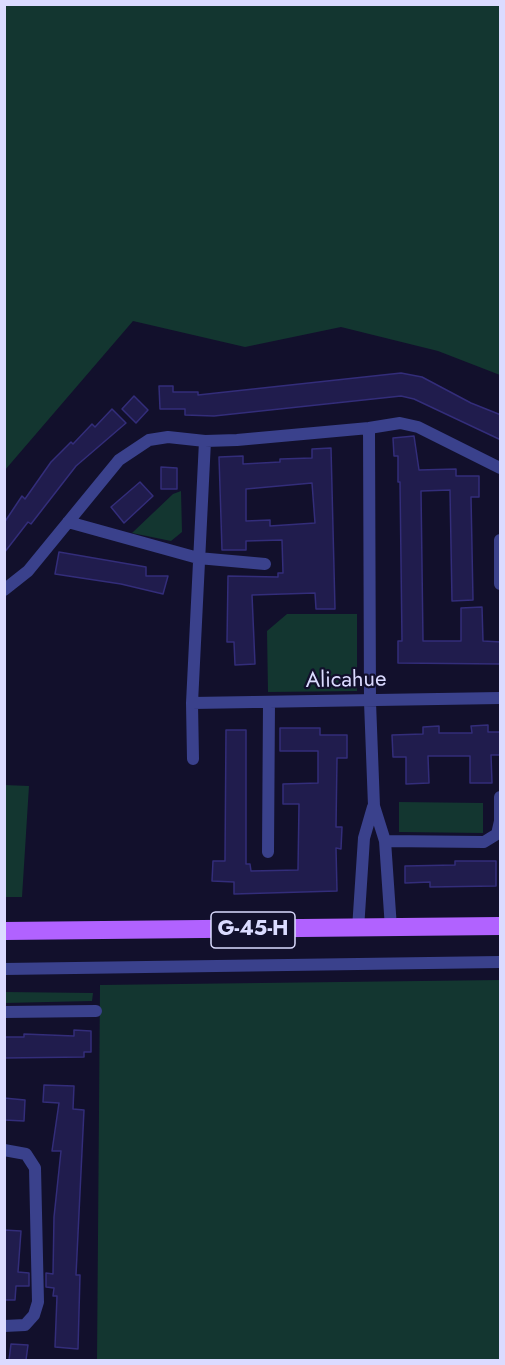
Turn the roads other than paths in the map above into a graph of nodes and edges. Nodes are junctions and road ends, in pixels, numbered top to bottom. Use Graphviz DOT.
graph roads {
  1 [pos="369,428"];
  2 [pos="205,441"];
  3 [pos="501,468"];
  4 [pos="69,522"];
  5 [pos="501,540"];
  6 [pos="198,558"];
  7 [pos="265,564"];
  8 [pos="501,584"];
  9 [pos="4,590"];
  10 [pos="501,698"];
  11 [pos="370,702"];
  12 [pos="192,703"];
  13 [pos="269,703"];
  14 [pos="193,759"];
  15 [pos="500,797"];
  16 [pos="374,806"];
  17 [pos="385,841"];
  18 [pos="268,852"];
  19 [pos="501,926"];
  20 [pos="391,928"];
  21 [pos="358,929"];
  22 [pos="4,932"];
  23 [pos="501,962"];
  24 [pos="4,969"];
  25 [pos="96,1011"];
  26 [pos="4,1012"];
  27 [pos="4,1150"];
  28 [pos="4,1326"];
  1 -- 2 [label="street"];
  1 -- 3 [label="street"];
  1 -- 11 [label="street"];
  2 -- 4 [label="street"];
  2 -- 6 [label="street"];
  4 -- 6 [label="street"];
  4 -- 9 [label="street"];
  5 -- 8 [label="street"];
  6 -- 7 [label="street"];
  6 -- 12 [label="street"];
  10 -- 11 [label="street, Alicahue"];
  11 -- 13 [label="street, Alicahue"];
  11 -- 16 [label="street"];
  12 -- 13 [label="street, Alicahue"];
  12 -- 14 [label="street"];
  13 -- 18 [label="street"];
  15 -- 17 [label="street"];
  16 -- 17 [label="street"];
  16 -- 21 [label="street"];
  17 -- 20 [label="street"];
  19 -- 20 [label="main road, G-45-H"];
  20 -- 21 [label="main road, G-45-H"];
  21 -- 22 [label="main road, G-45-H"];
  23 -- 24 [label="street"];
  25 -- 26 [label="street"];
  27 -- 28 [label="street"];
}
